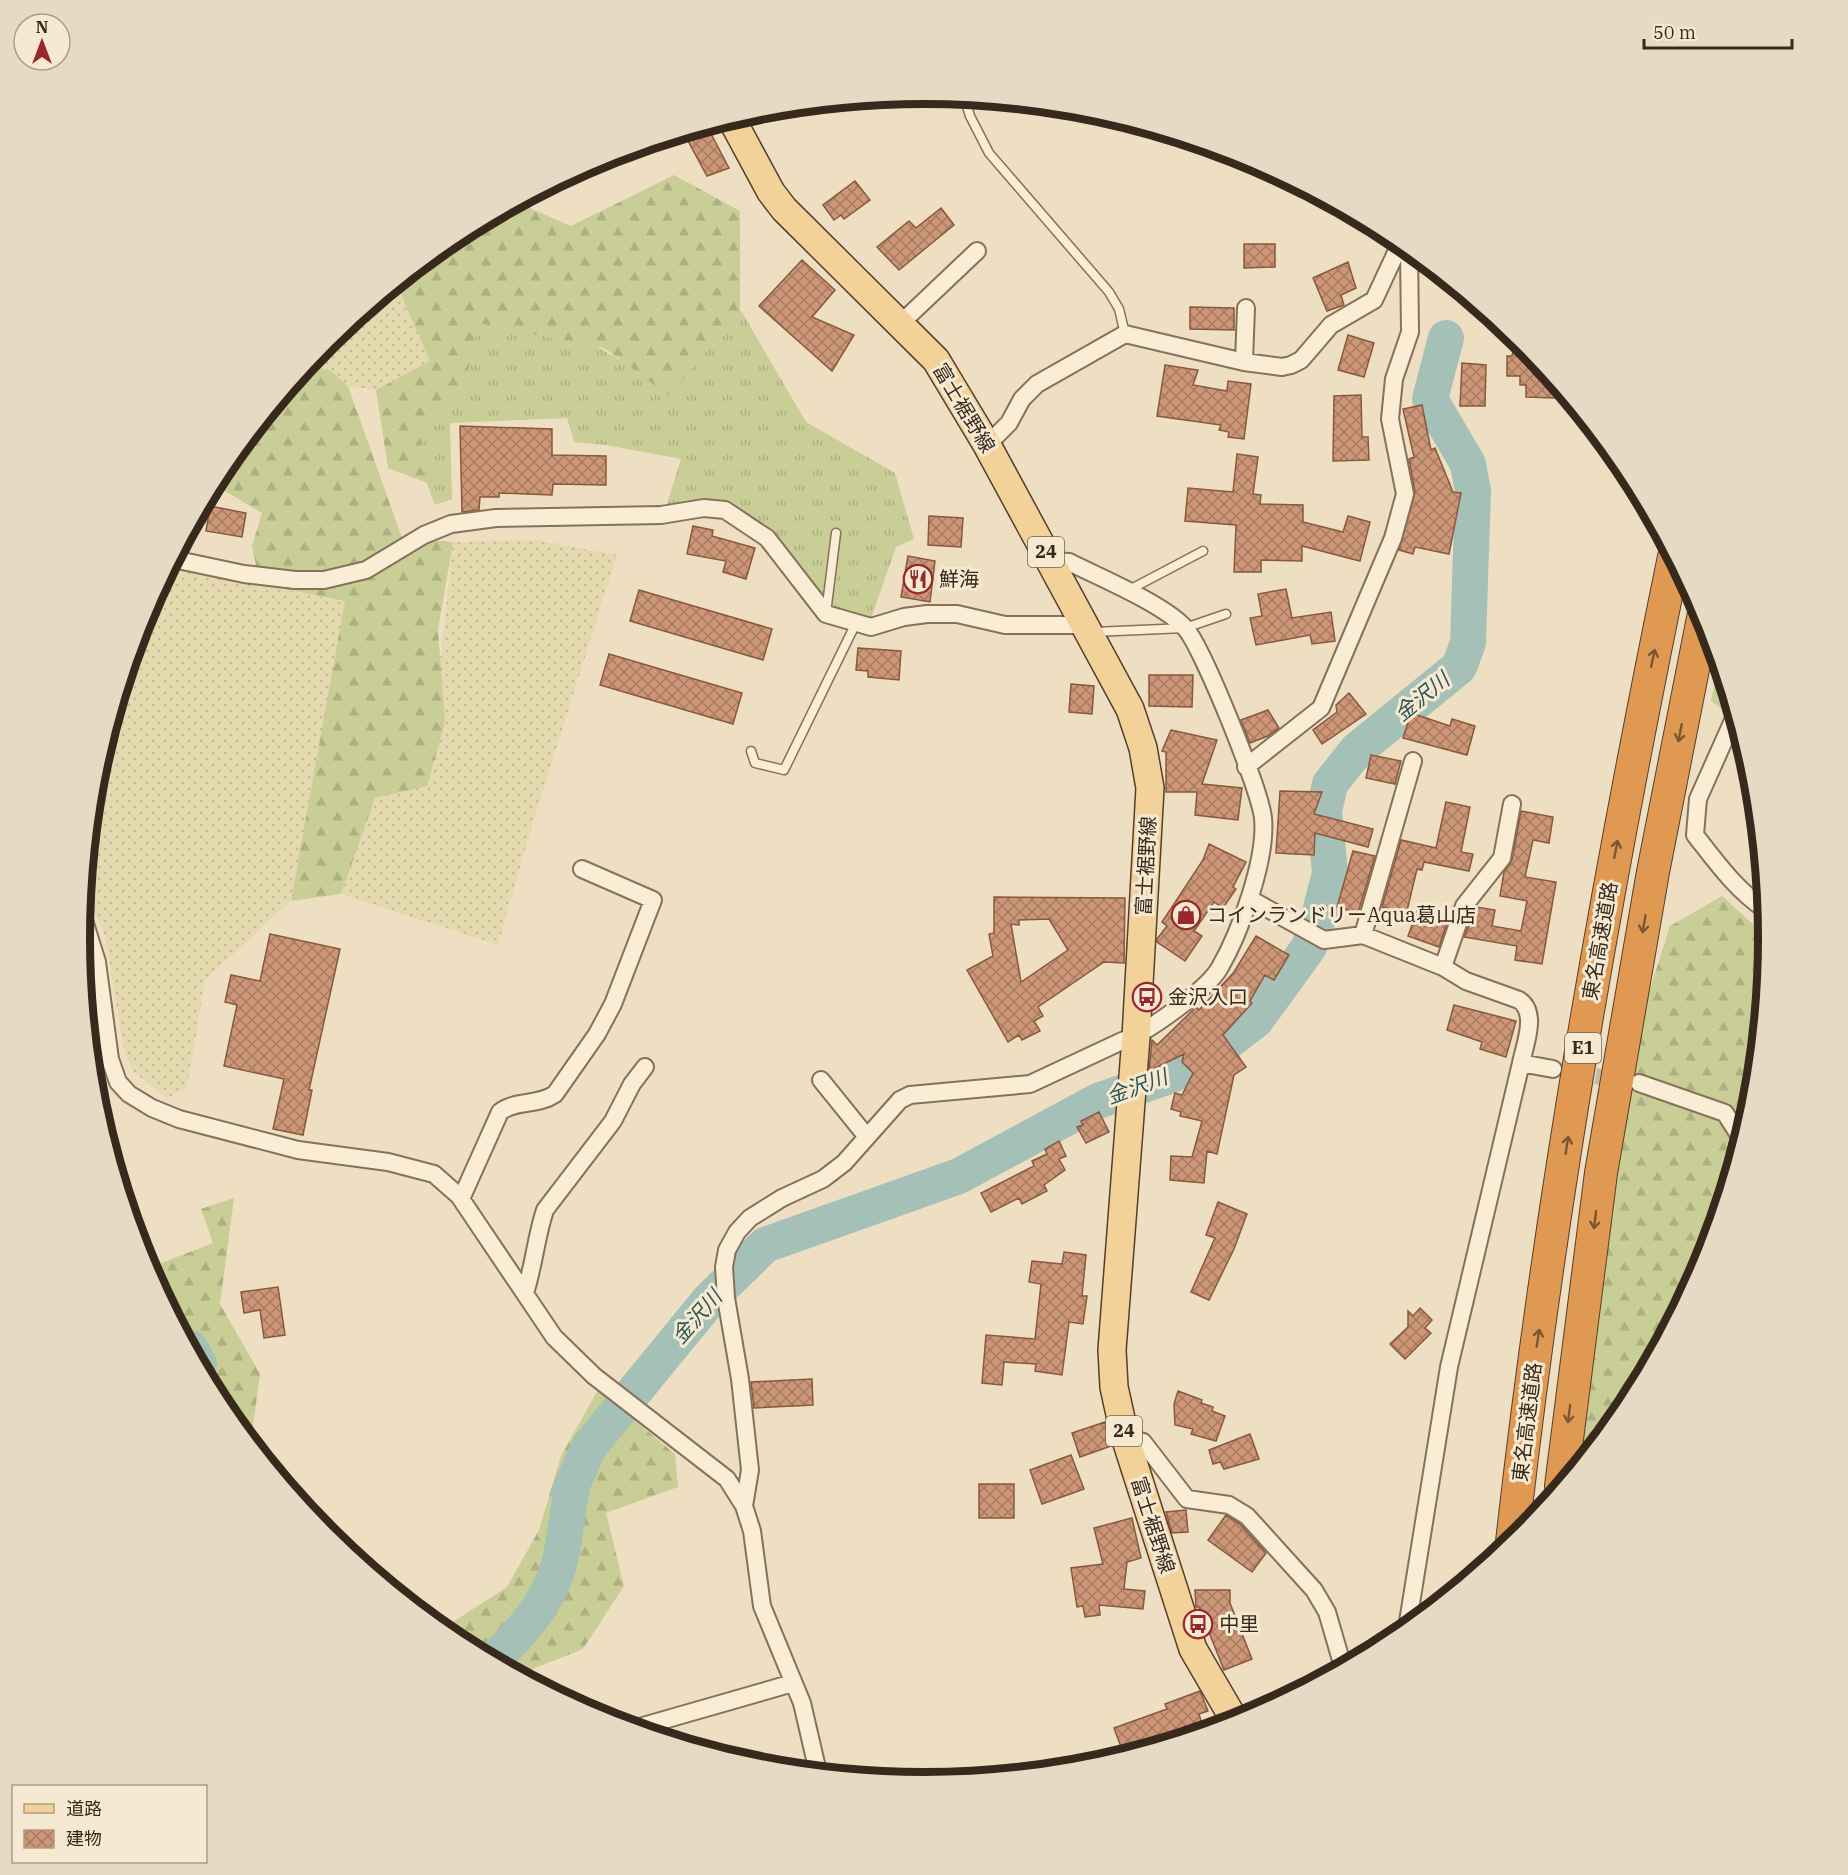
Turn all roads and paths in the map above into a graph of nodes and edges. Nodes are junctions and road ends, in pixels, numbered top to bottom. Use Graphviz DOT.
graph roads {
  1 [pos="966,105"];
  2 [pos="735,126"];
  3 [pos="977,251"];
  4 [pos="1397,251"];
  5 [pos="1409,260"];
  6 [pos="1246,308"];
  7 [pos="900,324"];
  8 [pos="1125,334"];
  9 [pos="1244,362"];
  10 [pos="987,445"];
  11 [pos="836,534"];
  12 [pos="1203,551"];
  13 [pos="180,561"];
  14 [pos="1051,561"];
  15 [pos="1672,569"];
  16 [pos="1126,591"];
  17 [pos="826,614"];
  18 [pos="1226,614"];
  19 [pos="856,623"];
  20 [pos="1185,628"];
  21 [pos="1088,629"];
  22 [pos="1700,632"];
  23 [pos="1731,725"];
  24 [pos="751,751"];
  25 [pos="1413,760"];
  26 [pos="1246,767"];
  27 [pos="1512,804"];
  28 [pos="582,869"];
  29 [pos="1250,899"];
  30 [pos="1757,904"];
  31 [pos="1363,935"];
  32 [pos="90,938"];
  33 [pos="1443,968"];
  34 [pos="1136,1037"];
  35 [pos="1521,1063"];
  36 [pos="645,1067"];
  37 [pos="1553,1069"];
  38 [pos="821,1080"];
  39 [pos="1640,1083"];
  40 [pos="1736,1129"];
  41 [pos="867,1137"];
  42 [pos="461,1199"];
  43 [pos="525,1293"];
  44 [pos="1125,1437"];
  45 [pos="1563,1473"];
  46 [pos="744,1506"];
  47 [pos="1514,1527"];
  48 [pos="1409,1615"];
  49 [pos="1341,1660"];
  50 [pos="793,1683"];
  51 [pos="1230,1713"];
  52 [pos="649,1724"];
  53 [pos="816,1764"];
  1 -- 8 [label="lane"];
  2 -- 7 [label="main road, 富士裾野線 / 24"];
  3 -- 7 [label="street"];
  4 -- 9 [label="street"];
  5 -- 26 [label="street"];
  6 -- 9 [label="street"];
  7 -- 10 [label="main road, 富士裾野線 / 24"];
  8 -- 9 [label="street"];
  8 -- 10 [label="street"];
  10 -- 14 [label="main road, 富士裾野線 / 24"];
  11 -- 17 [label="lane"];
  12 -- 16 [label="lane"];
  13 -- 17 [label="street"];
  14 -- 16 [label="street"];
  14 -- 21 [label="main road, 富士裾野線 / 24"];
  47 -- 15 [label="highway, 東名高速道路 / E1, one-way"];
  16 -- 20 [label="street"];
  17 -- 19 [label="street"];
  18 -- 20 [label="lane"];
  19 -- 21 [label="street"];
  19 -- 24 [label="lane"];
  20 -- 21 [label="lane"];
  20 -- 26 [label="street"];
  21 -- 34 [label="main road, 富士裾野線 / 24"];
  22 -- 45 [label="highway, 東名高速道路 / E1, one-way"];
  23 -- 30 [label="street"];
  25 -- 31 [label="street"];
  26 -- 29 [label="street"];
  27 -- 33 [label="street"];
  28 -- 42 [label="street"];
  29 -- 31 [label="street"];
  29 -- 34 [label="street"];
  31 -- 33 [label="street"];
  32 -- 42 [label="street"];
  33 -- 35 [label="street"];
  34 -- 41 [label="street"];
  34 -- 44 [label="main road, 富士裾野線 / 24"];
  35 -- 37 [label="street"];
  35 -- 48 [label="street"];
  36 -- 43 [label="street"];
  38 -- 41 [label="street"];
  39 -- 40 [label="street"];
  41 -- 46 [label="street"];
  42 -- 43 [label="street"];
  43 -- 46 [label="street"];
  44 -- 49 [label="street"];
  44 -- 51 [label="main road, 富士裾野線 / 24"];
  46 -- 50 [label="street"];
  50 -- 52 [label="street"];
  50 -- 53 [label="street"];
}
